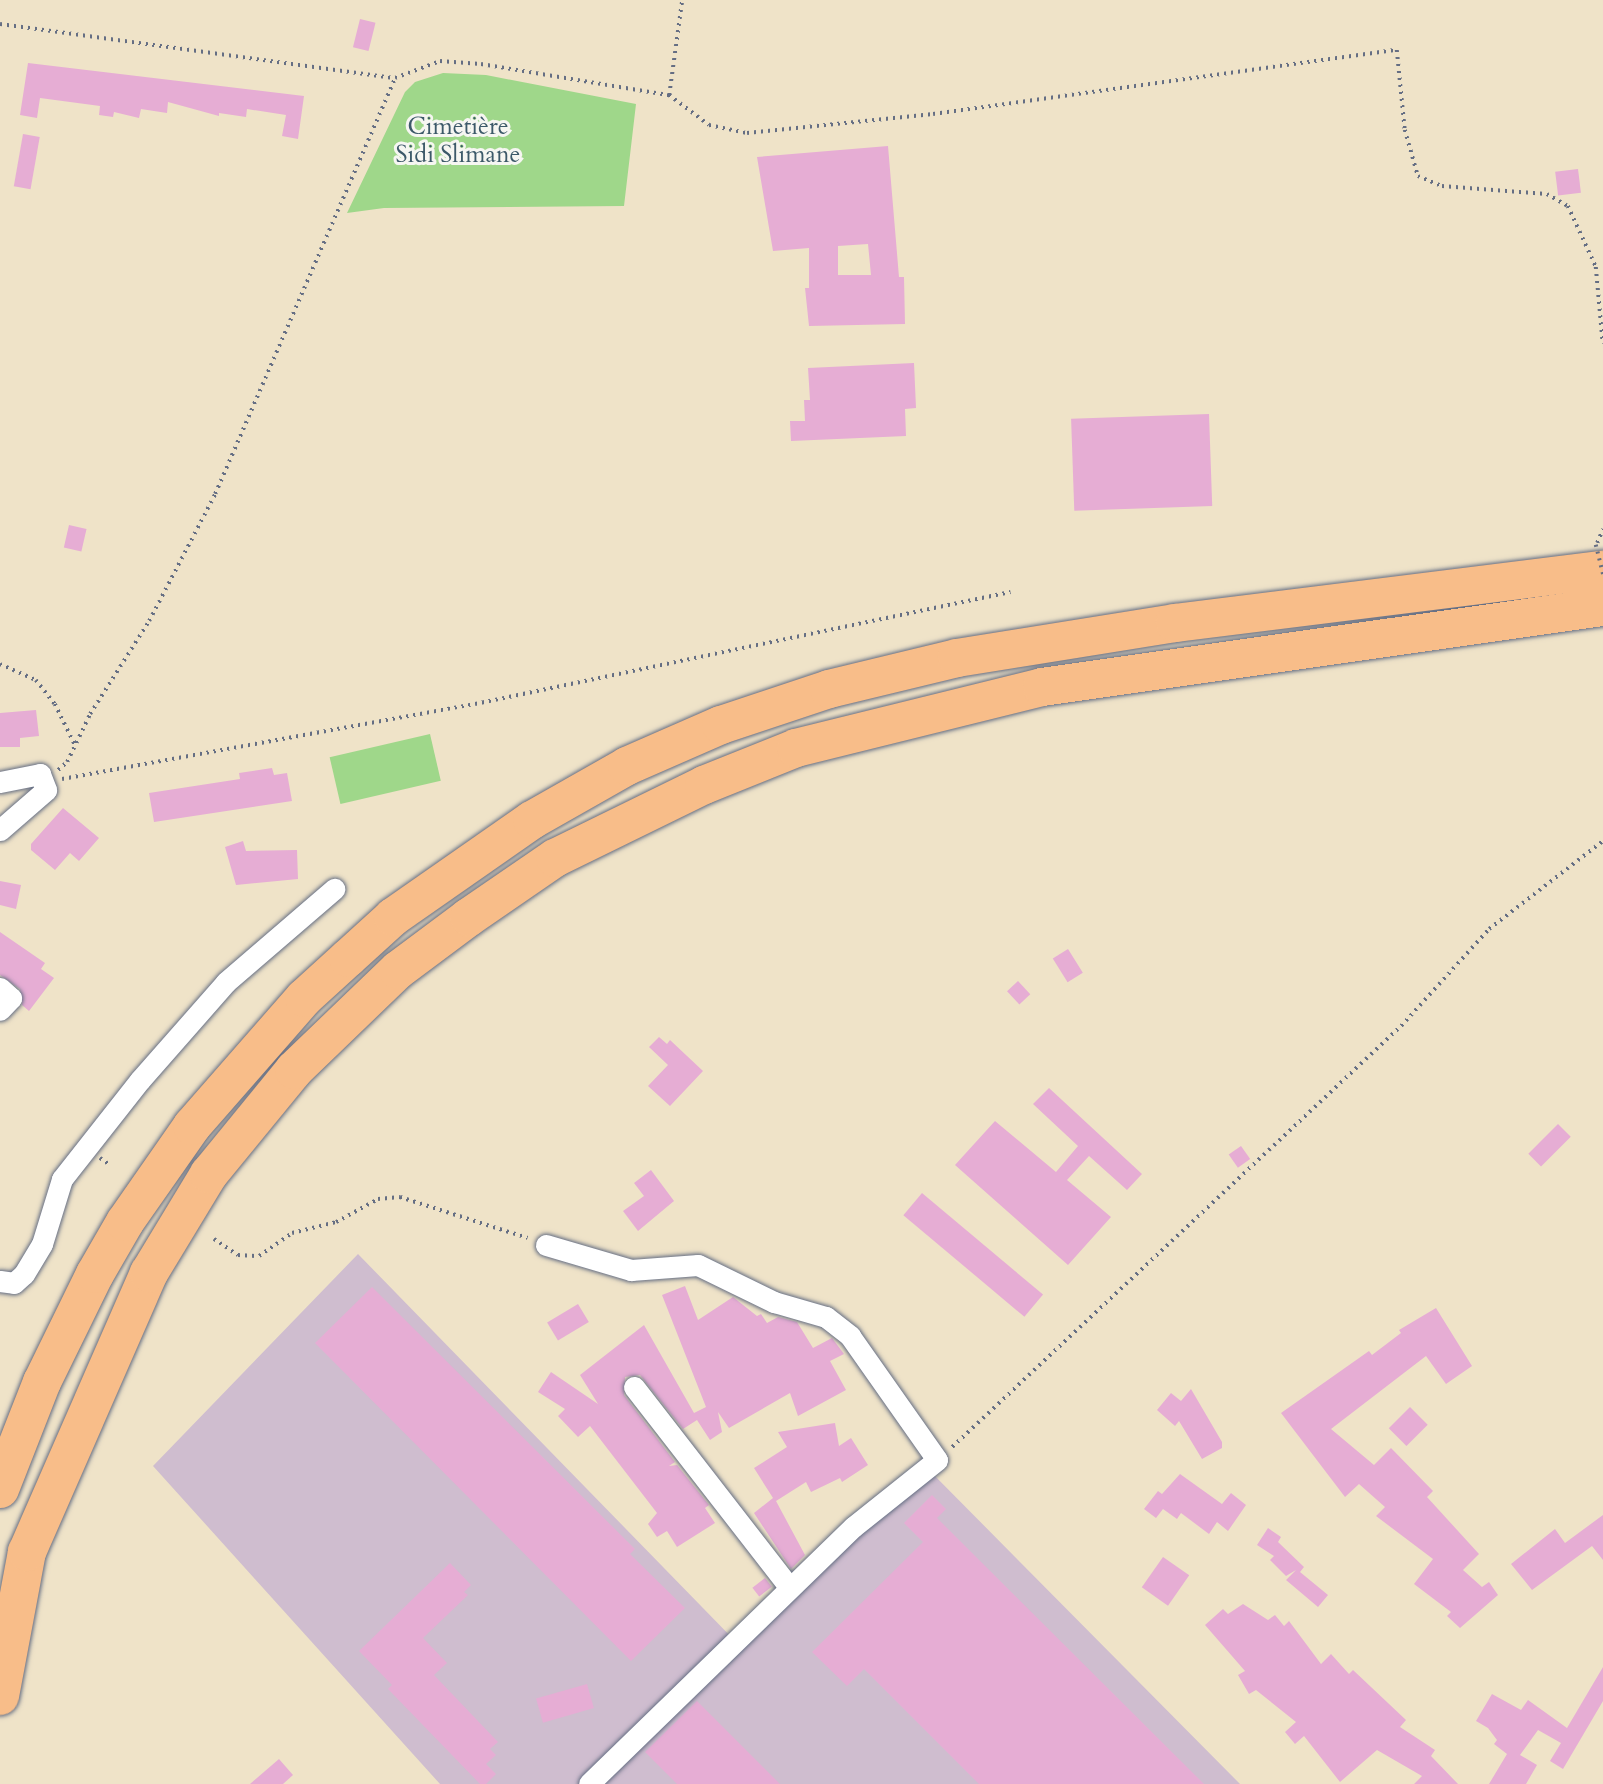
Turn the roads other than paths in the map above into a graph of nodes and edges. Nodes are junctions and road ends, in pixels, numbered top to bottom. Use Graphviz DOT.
graph roads {
  1 [pos="1601,563"];
  2 [pos="1603,607"];
  3 [pos="0,782"];
  4 [pos="0,830"];
  5 [pos="334,889"];
  6 [pos="0,988"];
  7 [pos="0,1010"];
  8 [pos="547,1245"];
  9 [pos="2,1286"];
  10 [pos="634,1387"];
  11 [pos="0,1489"];
  12 [pos="789,1587"];
  13 [pos="0,1696"];
  14 [pos="589,1784"];
  1 -- 11 [label="highway"];
  2 -- 13 [label="highway"];
  3 -- 4 [label="street"];
  5 -- 9 [label="street"];
  6 -- 7 [label="street"];
  8 -- 12 [label="street"];
  10 -- 12 [label="street"];
  12 -- 14 [label="street"];
}
